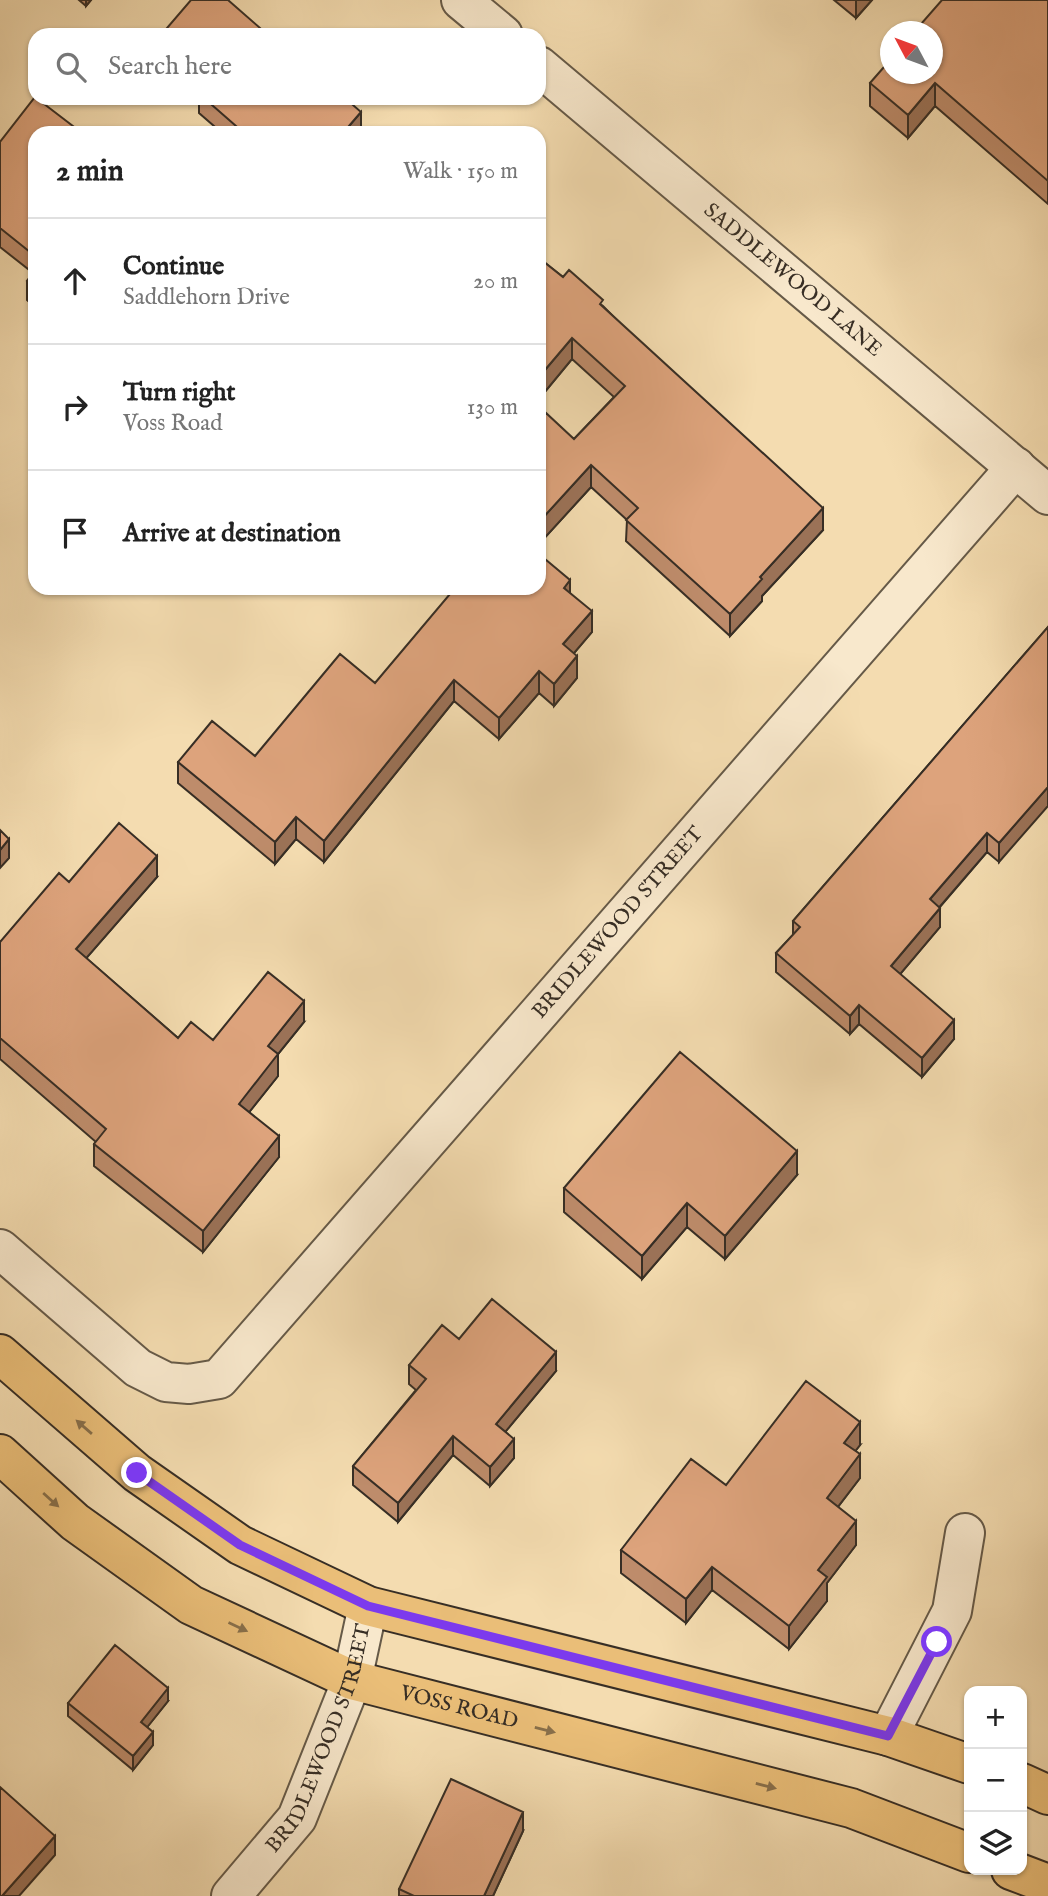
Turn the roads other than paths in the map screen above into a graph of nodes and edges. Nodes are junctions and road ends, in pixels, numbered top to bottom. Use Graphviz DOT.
graph roads {
  1 [pos="461,0"];
  2 [pos="495,28"];
  3 [pos="546,72"];
  4 [pos="1016,467"];
  5 [pos="1048,495"];
  6 [pos="0,1249"];
  7 [pos="0,1354"];
  8 [pos="0,1454"];
  9 [pos="965,1533"];
  10 [pos="368,1606"];
  11 [pos="352,1680"];
  12 [pos="888,1736"];
  13 [pos="964,1762"];
  14 [pos="1027,1785"];
  15 [pos="1048,1795"];
  16 [pos="964,1851"];
  17 [pos="1025,1875"];
  18 [pos="1048,1884"];
  19 [pos="231,1896"];
  1 -- 2 [label="street"];
  3 -- 4 [label="street, SADDLEWOOD LANE"];
  4 -- 5 [label="street, SADDLEWOOD LANE"];
  4 -- 6 [label="street, BRIDLEWOOD STREET"];
  10 -- 7 [label="main road, one-way"];
  8 -- 11 [label="main road, VOSS ROAD, one-way"];
  9 -- 12 [label="street"];
  10 -- 11 [label="street, BRIDLEWOOD STREET"];
  10 -- 12 [label="main road"];
  11 -- 16 [label="main road, VOSS ROAD, one-way"];
  11 -- 19 [label="street, BRIDLEWOOD STREET"];
  12 -- 13 [label="main road"];
  14 -- 15 [label="main road"];
  17 -- 18 [label="main road"];
}
